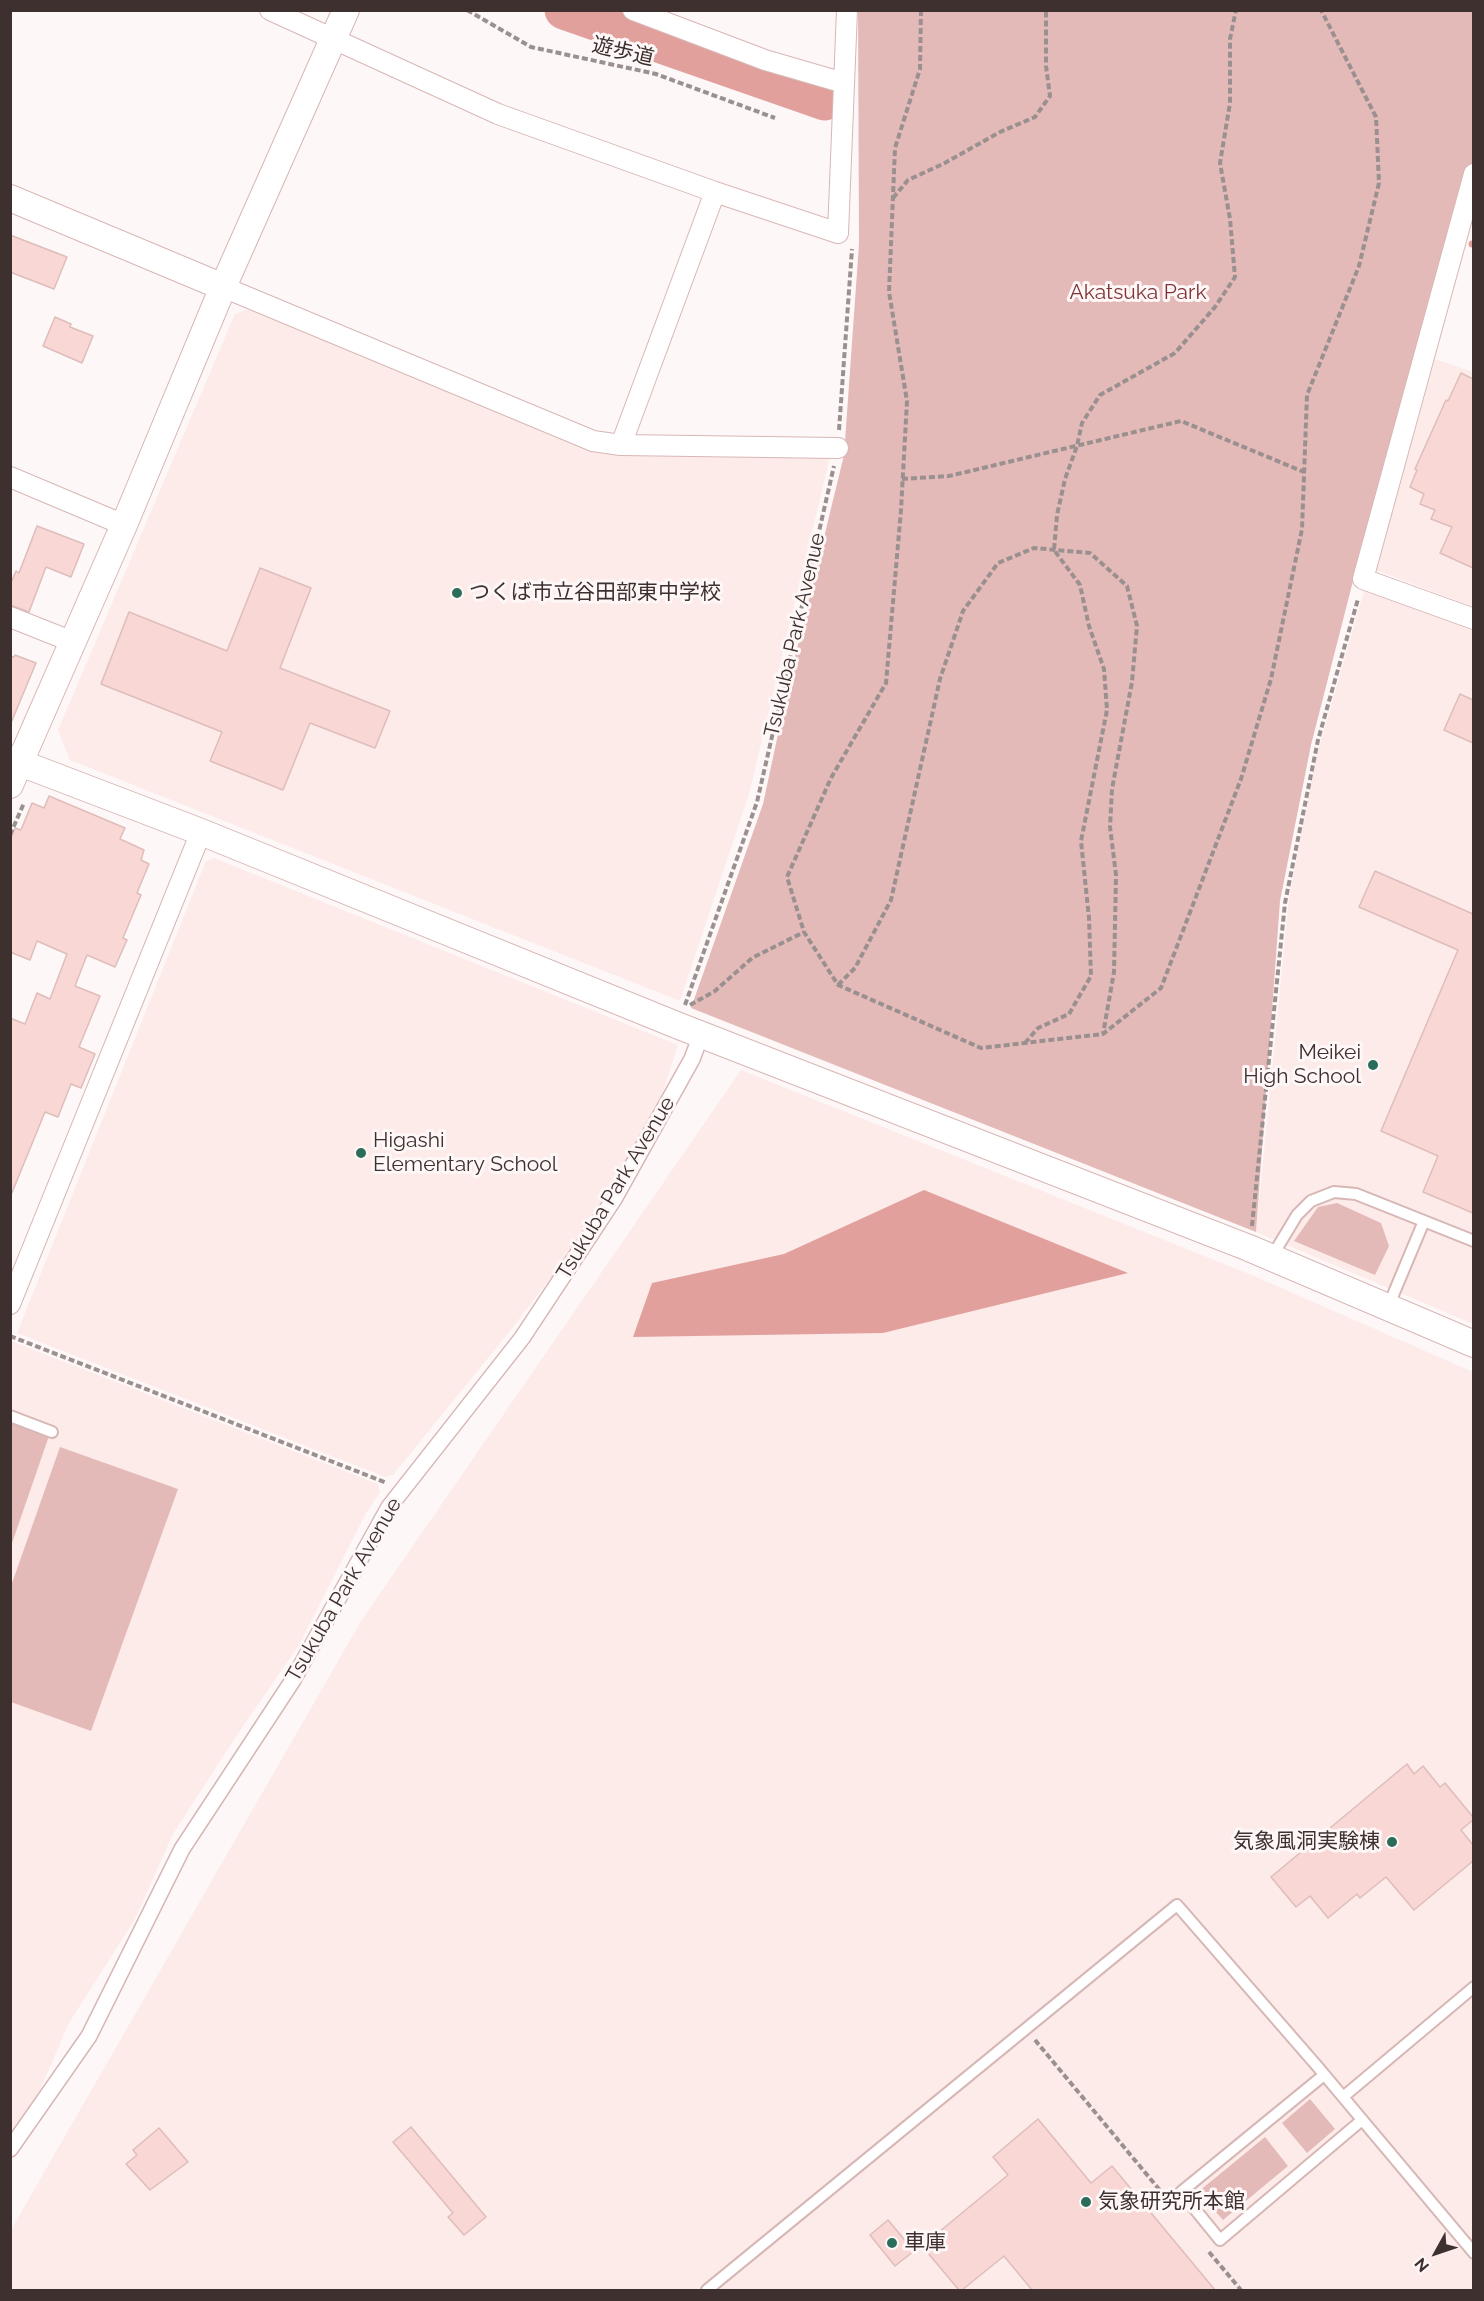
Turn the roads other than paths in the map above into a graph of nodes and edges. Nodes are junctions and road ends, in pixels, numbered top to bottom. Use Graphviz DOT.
graph roads {
  1 [pos="270,10"];
  2 [pos="345,10"];
  3 [pos="633,10"];
  4 [pos="847,10"];
  5 [pos="333,39"];
  6 [pos="844,83"];
  7 [pos="1473,174"];
  8 [pos="715,192"];
  9 [pos="10,198"];
  10 [pos="223,287"];
  11 [pos="621,446"];
  12 [pos="838,448"];
  13 [pos="10,477"];
  14 [pos="124,525"];
  15 [pos="10,617"];
  16 [pos="1473,619"];
  17 [pos="73,642"];
  18 [pos="14,768"];
  19 [pos="201,832"];
  20 [pos="698,1043"];
  21 [pos="1424,1221"];
  22 [pos="1473,1241"];
  23 [pos="1271,1258"];
  24 [pos="10,1304"];
  25 [pos="1388,1308"];
  26 [pos="1473,1344"];
  27 [pos="10,1416"];
  28 [pos="52,1432"];
  29 [pos="1473,1987"];
  30 [pos="1324,2074"];
  31 [pos="1343,2097"];
  32 [pos="1362,2120"];
  33 [pos="10,2149"];
  34 [pos="1473,2253"];
  35 [pos="707,2290"];
  1 -- 5 [label="street"];
  2 -- 5 [label="street"];
  3 -- 6 [label="street"];
  4 -- 6 [label="street"];
  5 -- 8 [label="street"];
  5 -- 10 [label="street"];
  6 -- 8 [label="street"];
  7 -- 16 [label="street"];
  8 -- 11 [label="street"];
  9 -- 10 [label="street"];
  10 -- 11 [label="street"];
  10 -- 14 [label="street"];
  11 -- 12 [label="street"];
  13 -- 14 [label="street"];
  14 -- 17 [label="street"];
  15 -- 17 [label="street"];
  17 -- 18 [label="street"];
  18 -- 19 [label="street"];
  19 -- 23 [label="street"];
  19 -- 24 [label="street"];
  20 -- 33 [label="street, Tsukuba Park Avenue"];
  21 -- 22 [label="lane"];
  21 -- 23 [label="lane"];
  21 -- 25 [label="lane"];
  23 -- 25 [label="street"];
  25 -- 26 [label="street"];
  27 -- 28 [label="lane"];
  29 -- 31 [label="lane"];
  30 -- 31 [label="lane"];
  30 -- 32 [label="lane"];
  30 -- 35 [label="lane"];
  31 -- 32 [label="lane"];
  32 -- 34 [label="lane"];
}
